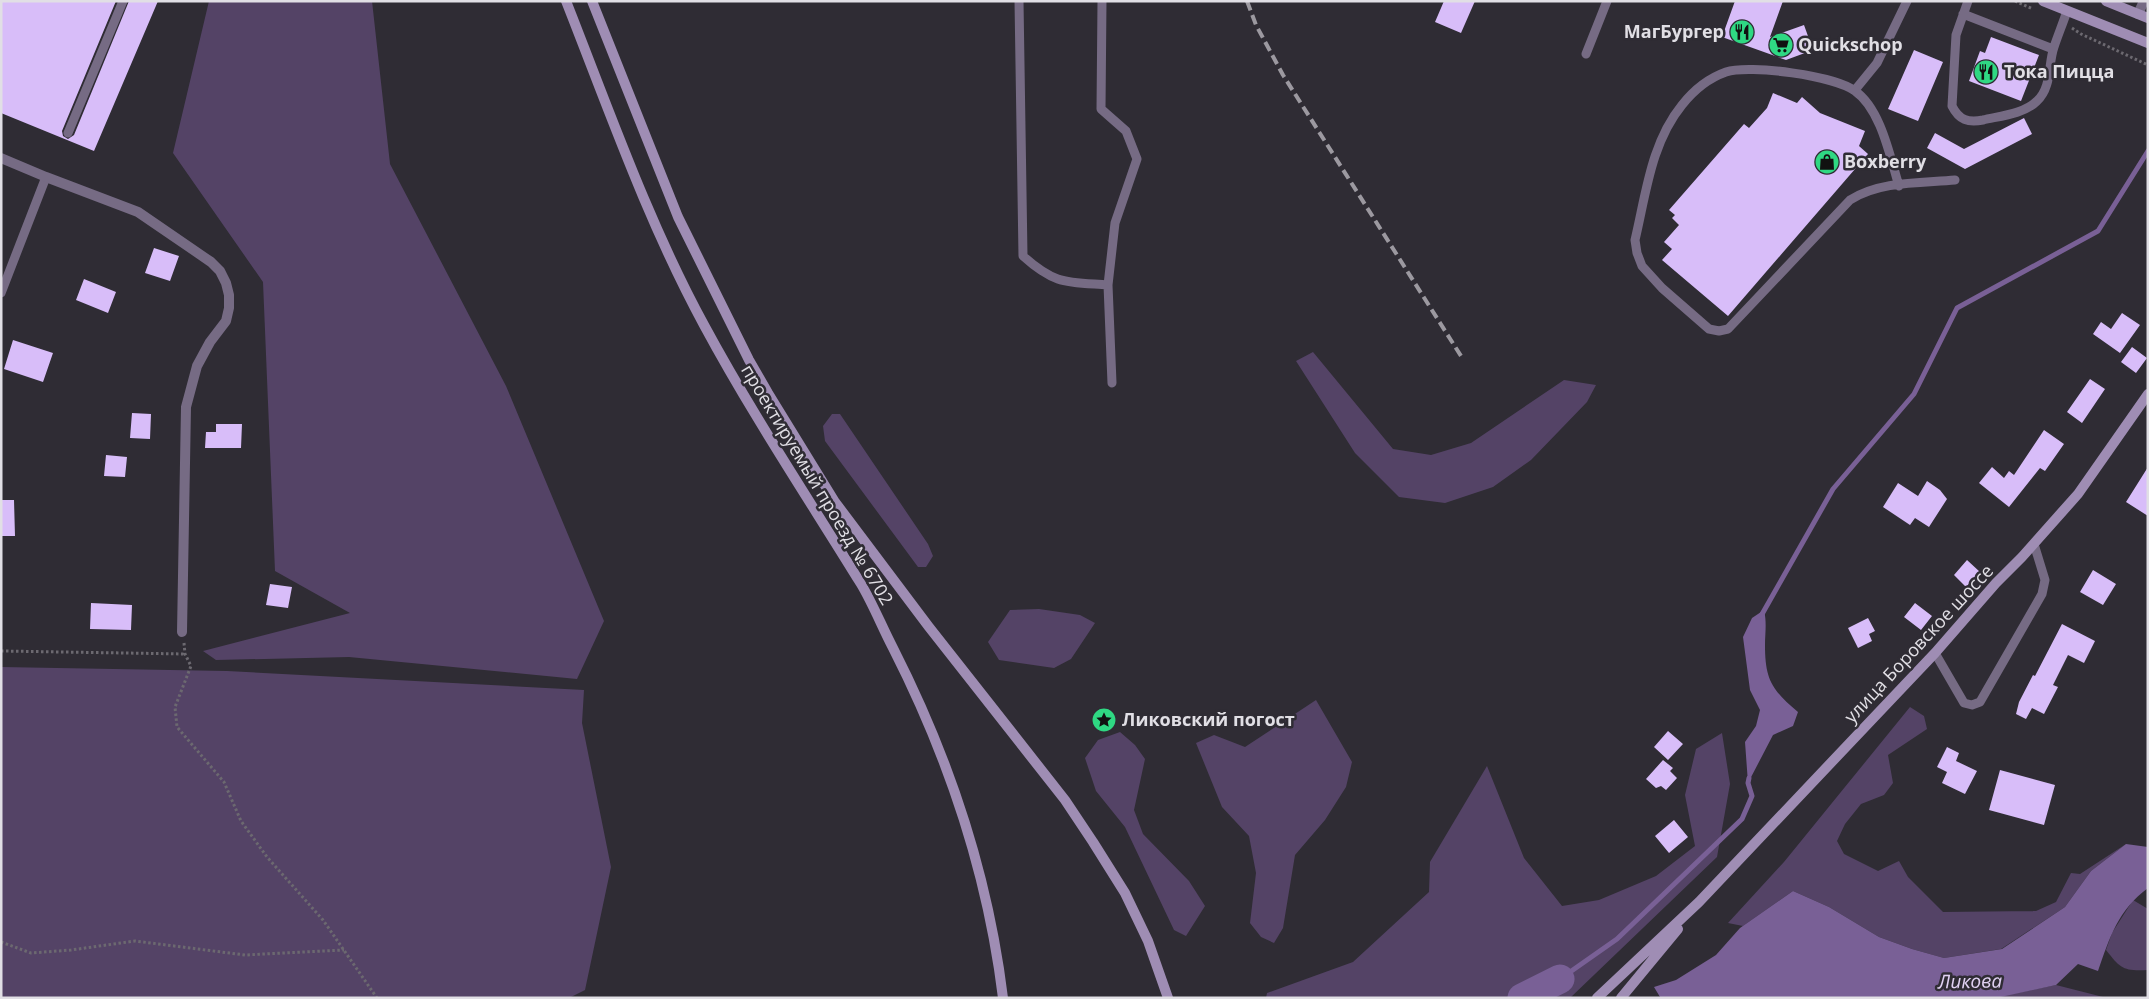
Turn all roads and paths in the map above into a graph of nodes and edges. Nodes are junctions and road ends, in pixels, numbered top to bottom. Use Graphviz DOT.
graph roads {
  1 [pos="123,1"];
  2 [pos="566,1"];
  3 [pos="592,1"];
  4 [pos="1019,1"];
  5 [pos="1102,1"];
  6 [pos="1607,1"];
  7 [pos="1908,1"];
  8 [pos="1968,1"];
  9 [pos="2015,1"];
  10 [pos="2106,1"];
  11 [pos="2144,1"];
  12 [pos="2041,6"];
  13 [pos="2067,11"];
  14 [pos="1963,14"];
  15 [pos="2143,16"];
  16 [pos="2064,21"];
  17 [pos="2148,43"];
  18 [pos="2053,49"];
  19 [pos="1586,54"];
  20 [pos="2148,65"];
  21 [pos="1855,90"];
  22 [pos="68,133"];
  23 [pos="1,158"];
  24 [pos="46,177"];
  25 [pos="1955,180"];
  26 [pos="1898,186"];
  27 [pos="1108,285"];
  28 [pos="1,293"];
  29 [pos="1112,383"];
  30 [pos="2148,394"];
  31 [pos="2034,544"];
  32 [pos="182,632"];
  33 [pos="1,652"];
  34 [pos="1935,653"];
  35 [pos="185,654"];
  36 [pos="1699,902"];
  37 [pos="1,942"];
  38 [pos="345,950"];
  39 [pos="377,998"];
  40 [pos="1003,998"];
  41 [pos="1168,998"];
  42 [pos="1597,998"];
  43 [pos="1621,998"];
  1 -- 22 [label="lane"];
  2 -- 40 [label="main road, проектируемый проезд № 6702"];
  3 -- 41 [label="main road, проектируемый проезд № 6702"];
  4 -- 27 [label="lane"];
  5 -- 27 [label="lane"];
  6 -- 19 [label="lane"];
  7 -- 21 [label="lane"];
  8 -- 14 [label="lane"];
  9 -- 12 [label="path"];
  10 -- 15 [label="main road"];
  11 -- 15 [label="street"];
  12 -- 13 [label="main road"];
  13 -- 16 [label="lane"];
  13 -- 17 [label="main road"];
  14 -- 18 [label="lane"];
  14 -- 18 [label="lane"];
  16 -- 18 [label="lane"];
  16 -- 20 [label="path"];
  21 -- 26 [label="lane"];
  21 -- 26 [label="lane"];
  23 -- 24 [label="street"];
  24 -- 28 [label="lane"];
  24 -- 32 [label="street"];
  25 -- 26 [label="lane"];
  27 -- 29 [label="lane"];
  30 -- 31 [label="main road, улица Боровское шоссе"];
  31 -- 34 [label="main road, улица Боровское шоссе"];
  31 -- 34 [label="lane"];
  32 -- 35 [label="path"];
  33 -- 35 [label="path"];
  34 -- 36 [label="main road, улица Боровское шоссе"];
  35 -- 38 [label="path"];
  36 -- 42 [label="main road"];
  36 -- 43 [label="main road"];
  37 -- 38 [label="path"];
  38 -- 39 [label="path"];
}
